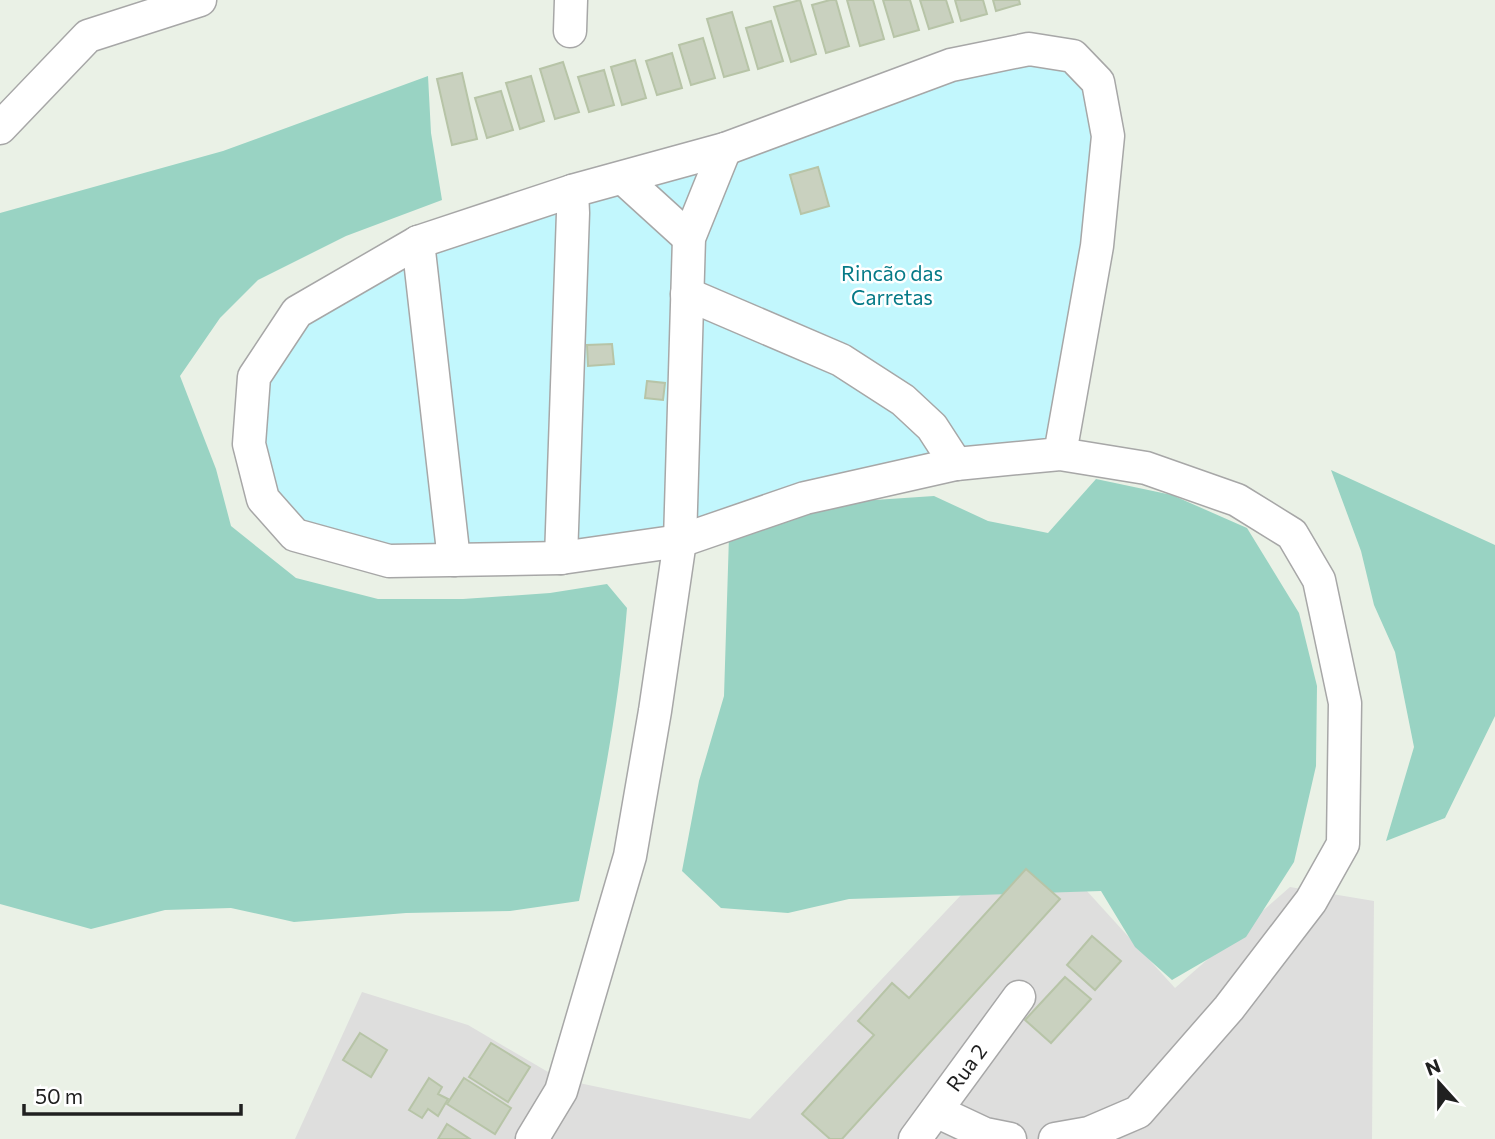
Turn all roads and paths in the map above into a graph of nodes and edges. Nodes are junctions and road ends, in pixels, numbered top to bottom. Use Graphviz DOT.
graph roads {
  1 [pos="200,0"];
  2 [pos="571,0"];
  3 [pos="570,31"];
  4 [pos="0,128"];
  5 [pos="725,149"];
  6 [pos="623,178"];
  7 [pos="572,191"];
  8 [pos="689,238"];
  9 [pos="418,242"];
  10 [pos="687,294"];
  11 [pos="1060,454"];
  12 [pos="956,464"];
  13 [pos="680,541"];
  14 [pos="561,558"];
  15 [pos="454,560"];
  16 [pos="1019,997"];
  17 [pos="936,1111"];
  18 [pos="533,1139"];
  19 [pos="915,1139"];
  20 [pos="1010,1139"];
  21 [pos="1055,1139"];
  1 -- 4 [label="street"];
  2 -- 3 [label="street"];
  5 -- 6 [label="street"];
  5 -- 8 [label="street"];
  5 -- 11 [label="street"];
  6 -- 7 [label="street"];
  6 -- 8 [label="street"];
  7 -- 9 [label="street"];
  7 -- 14 [label="street"];
  8 -- 10 [label="street"];
  9 -- 15 [label="street"];
  9 -- 15 [label="street"];
  10 -- 12 [label="street"];
  10 -- 13 [label="street"];
  11 -- 12 [label="street"];
  11 -- 21 [label="street"];
  12 -- 13 [label="street"];
  13 -- 14 [label="street"];
  13 -- 18 [label="street"];
  14 -- 15 [label="street"];
  16 -- 17 [label="street, Rua 2"];
  17 -- 19 [label="street, Rua 2"];
  17 -- 20 [label="street"];
}
